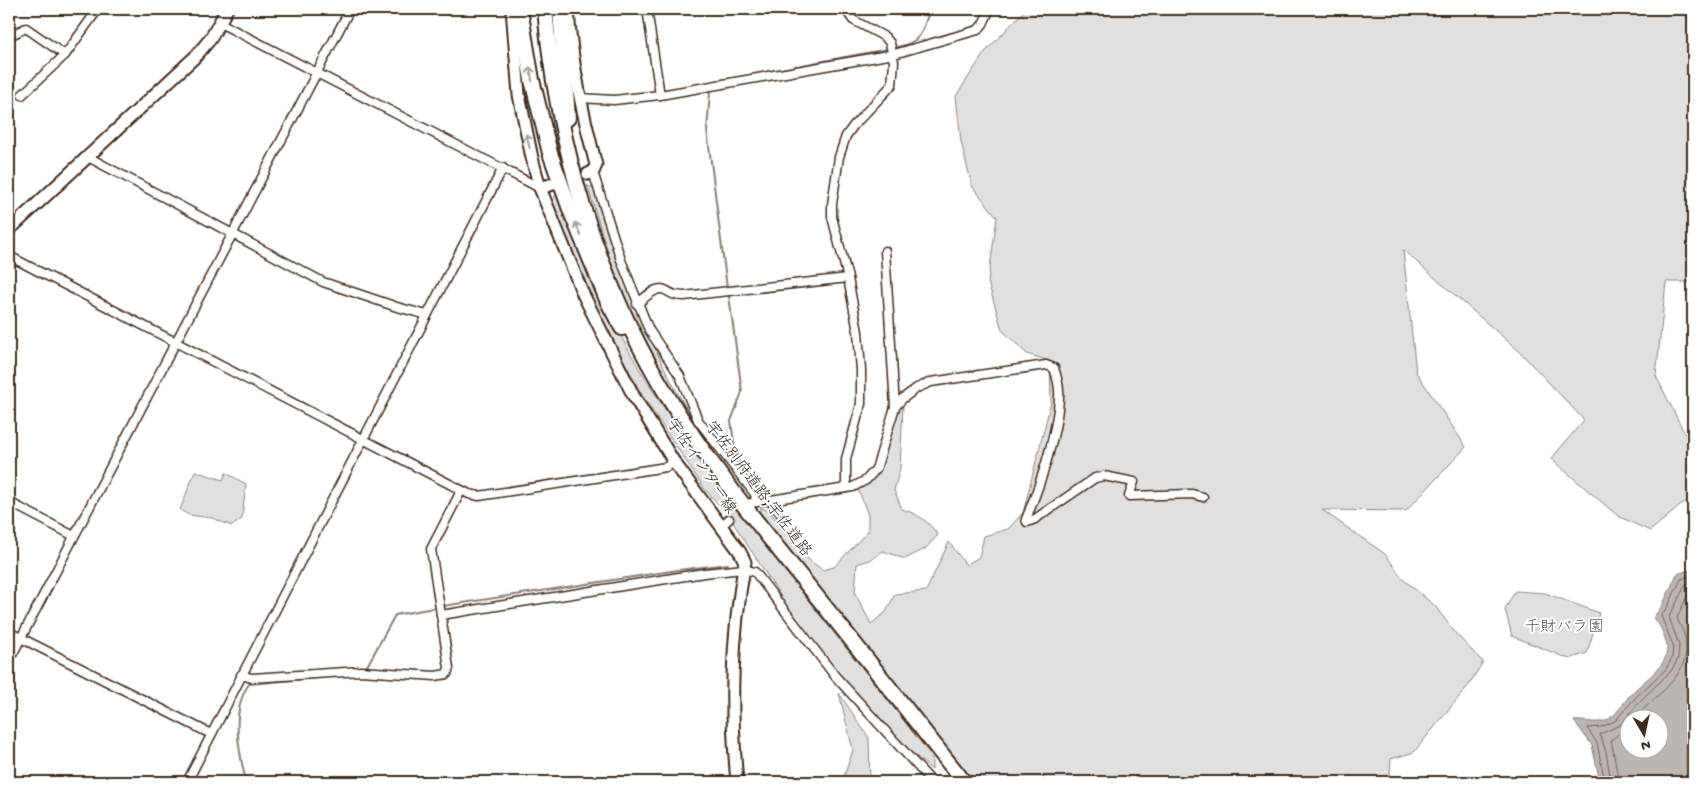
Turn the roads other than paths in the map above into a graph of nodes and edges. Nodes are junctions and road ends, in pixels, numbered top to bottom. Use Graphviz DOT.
graph roads {
  1 [pos="98,9"];
  2 [pos="227,9"];
  3 [pos="350,9"];
  4 [pos="512,9"];
  5 [pos="520,9"];
  6 [pos="545,9"];
  7 [pos="560,9"];
  8 [pos="568,9"];
  9 [pos="647,9"];
  10 [pos="845,9"];
  11 [pos="990,9"];
  12 [pos="220,23"];
  13 [pos="9,36"];
  14 [pos="894,54"];
  15 [pos="65,55"];
  16 [pos="316,73"];
  17 [pos="660,95"];
  18 [pos="22,96"];
  19 [pos="580,98"];
  20 [pos="88,156"];
  21 [pos="503,168"];
  22 [pos="591,173"];
  23 [pos="553,184"];
  24 [pos="540,188"];
  25 [pos="578,190"];
  26 [pos="9,230"];
  27 [pos="233,234"];
  28 [pos="885,251"];
  29 [pos="9,256"];
  30 [pos="848,278"];
  31 [pos="637,304"];
  32 [pos="428,315"];
  33 [pos="175,343"];
  34 [pos="895,407"];
  35 [pos="695,438"];
  36 [pos="363,440"];
  37 [pos="674,462"];
  38 [pos="846,488"];
  39 [pos="461,491"];
  40 [pos="1203,497"];
  41 [pos="9,502"];
  42 [pos="74,536"];
  43 [pos="744,568"];
  44 [pos="441,615"];
  45 [pos="9,632"];
  46 [pos="21,638"];
  47 [pos="9,662"];
  48 [pos="241,675"];
  49 [pos="211,734"];
  50 [pos="187,782"];
  51 [pos="738,782"];
  52 [pos="932,782"];
  53 [pos="964,782"];
  1 -- 15 [label="street"];
  2 -- 12 [label="main road"];
  3 -- 16 [label="street"];
  24 -- 4 [label="main road, 宇佐インター線, one-way"];
  35 -- 5 [label="highway, one-way"];
  6 -- 25 [label="highway, 宇佐別府道路;宇佐道路"];
  7 -- 25 [label="highway"];
  8 -- 19 [label="main road"];
  9 -- 17 [label="street"];
  10 -- 14 [label="street"];
  11 -- 14 [label="street"];
  12 -- 16 [label="street"];
  12 -- 20 [label="main road"];
  13 -- 15 [label="street"];
  14 -- 17 [label="street"];
  14 -- 30 [label="street"];
  15 -- 18 [label="street"];
  16 -- 21 [label="street"];
  16 -- 27 [label="street"];
  17 -- 19 [label="street"];
  19 -- 22 [label="main road"];
  20 -- 26 [label="main road"];
  20 -- 27 [label="street"];
  21 -- 24 [label="street"];
  21 -- 32 [label="street"];
  22 -- 31 [label="street"];
  23 -- 24 [label="main road"];
  24 -- 37 [label="main road, 宇佐インター線"];
  25 -- 35 [label="highway, 宇佐別府道路;宇佐道路"];
  27 -- 32 [label="street"];
  27 -- 33 [label="street"];
  28 -- 34 [label="street"];
  29 -- 33 [label="street"];
  30 -- 31 [label="street"];
  30 -- 38 [label="street"];
  31 -- 38 [label="street"];
  32 -- 36 [label="street"];
  33 -- 36 [label="street"];
  33 -- 42 [label="street"];
  34 -- 38 [label="street"];
  34 -- 40 [label="street"];
  35 -- 53 [label="highway, 宇佐別府道路;宇佐道路"];
  36 -- 39 [label="street"];
  36 -- 48 [label="street"];
  37 -- 39 [label="street"];
  37 -- 43 [label="main road, 宇佐インター線"];
  39 -- 44 [label="street"];
  41 -- 42 [label="street"];
  42 -- 46 [label="street"];
  43 -- 44 [label="street"];
  43 -- 51 [label="main road, 宇佐インター線"];
  43 -- 52 [label="street"];
  44 -- 48 [label="street"];
  45 -- 46 [label="street"];
  46 -- 47 [label="street"];
  46 -- 49 [label="street"];
  48 -- 49 [label="street"];
  49 -- 50 [label="street"];
}
